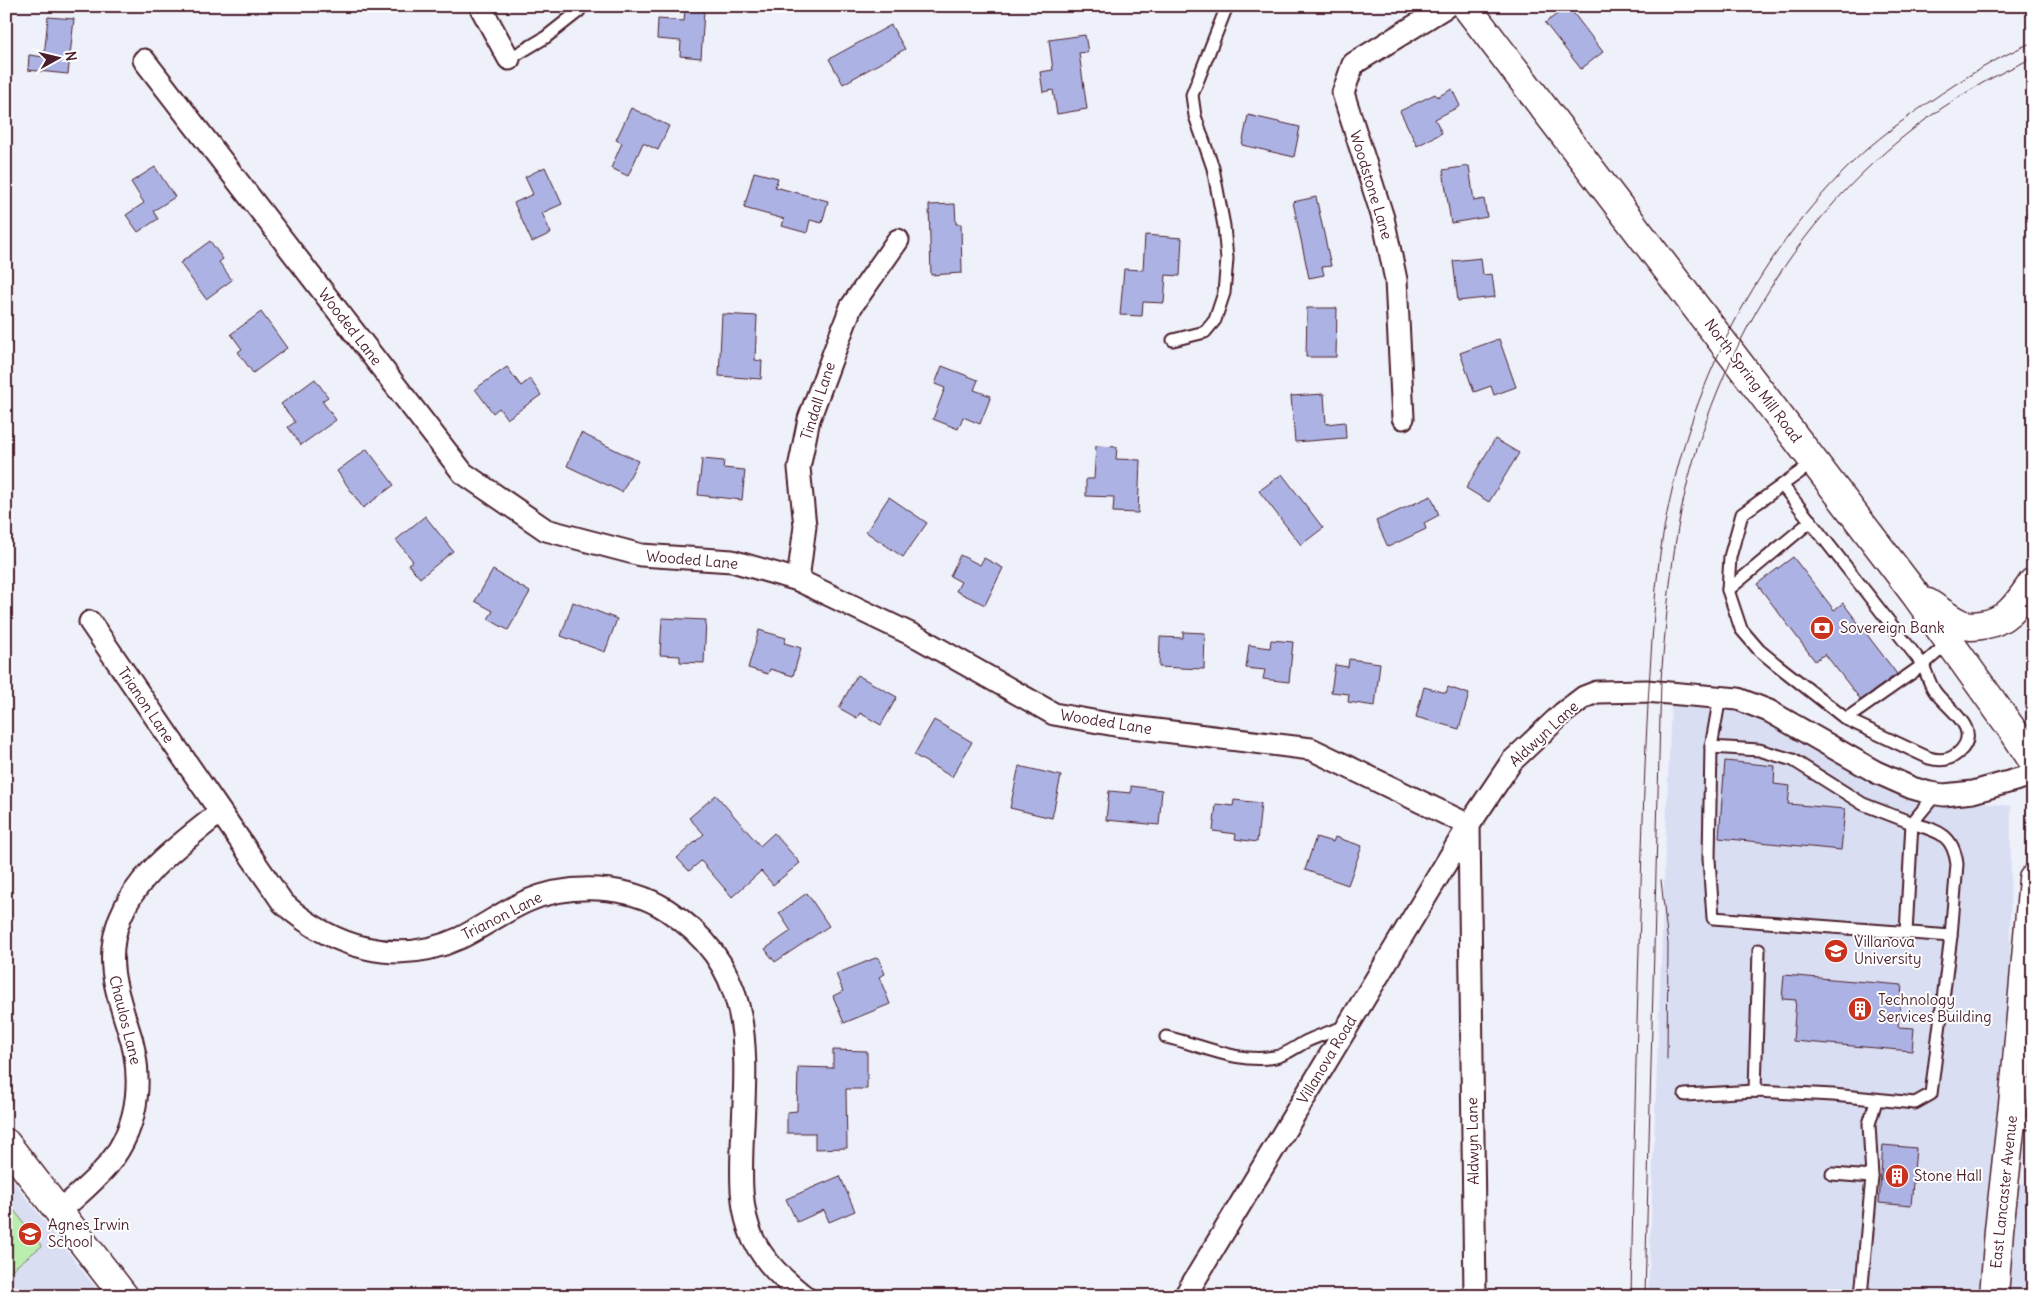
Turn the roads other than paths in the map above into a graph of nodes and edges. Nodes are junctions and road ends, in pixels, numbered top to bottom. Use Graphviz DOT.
graph roads {
  1 [pos="480,6"];
  2 [pos="581,6"];
  3 [pos="1228,6"];
  4 [pos="1448,6"];
  5 [pos="1466,6"];
  6 [pos="509,59"];
  7 [pos="144,60"];
  8 [pos="898,240"];
  9 [pos="1173,340"];
  10 [pos="1403,418"];
  11 [pos="1814,462"];
  12 [pos="1782,485"];
  13 [pos="1811,521"];
  14 [pos="798,580"];
  15 [pos="2033,582"];
  16 [pos="1728,590"];
  17 [pos="1915,594"];
  18 [pos="90,622"];
  19 [pos="1949,642"];
  20 [pos="1923,665"];
  21 [pos="1720,697"];
  22 [pos="1846,719"];
  23 [pos="1711,747"];
  24 [pos="2033,761"];
  25 [pos="2033,775"];
  26 [pos="1936,794"];
  27 [pos="220,812"];
  28 [pos="1912,823"];
  29 [pos="1469,825"];
  30 [pos="2032,894"];
  31 [pos="1906,933"];
  32 [pos="1951,936"];
  33 [pos="1759,950"];
  34 [pos="2029,962"];
  35 [pos="1348,1025"];
  36 [pos="1166,1037"];
  37 [pos="2026,1037"];
  38 [pos="1755,1091"];
  39 [pos="1685,1095"];
  40 [pos="1876,1101"];
  41 [pos="2022,1123"];
  42 [pos="6,1143"];
  43 [pos="1832,1174"];
  44 [pos="1872,1177"];
  45 [pos="59,1212"];
  46 [pos="124,1296"];
  47 [pos="804,1296"];
  48 [pos="1185,1296"];
  49 [pos="1475,1296"];
  50 [pos="1861,1296"];
  51 [pos="1994,1296"];
  1 -- 6 [label="street"];
  2 -- 6 [label="lane"];
  3 -- 9 [label="lane"];
  4 -- 10 [label="street, Woodstone Lane"];
  5 -- 11 [label="main road, North Spring Mill Road"];
  7 -- 14 [label="street, Wooded Lane"];
  8 -- 14 [label="street, Tindall Lane"];
  11 -- 12 [label="lane"];
  11 -- 17 [label="main road, North Spring Mill Road"];
  12 -- 13 [label="lane"];
  12 -- 16 [label="lane"];
  13 -- 16 [label="lane"];
  13 -- 20 [label="lane"];
  14 -- 29 [label="street, Wooded Lane"];
  15 -- 17 [label="main road"];
  16 -- 22 [label="lane"];
  17 -- 19 [label="main road, North Spring Mill Road"];
  18 -- 27 [label="street, Trianon Lane"];
  19 -- 20 [label="lane"];
  19 -- 24 [label="main road, North Spring Mill Road"];
  20 -- 22 [label="lane"];
  20 -- 22 [label="lane"];
  21 -- 23 [label="lane"];
  21 -- 26 [label="street, Aldwyn Lane"];
  21 -- 29 [label="street, Aldwyn Lane"];
  23 -- 28 [label="lane"];
  23 -- 31 [label="lane"];
  25 -- 26 [label="street, Aldwyn Lane"];
  26 -- 28 [label="lane"];
  27 -- 45 [label="street, Chaulos Lane"];
  27 -- 47 [label="street, Trianon Lane"];
  28 -- 31 [label="lane"];
  28 -- 32 [label="lane"];
  29 -- 35 [label="street, Villanova Road"];
  29 -- 49 [label="street, Aldwyn Lane"];
  30 -- 34 [label="main road, East Lancaster Avenue"];
  31 -- 32 [label="lane"];
  32 -- 40 [label="lane"];
  33 -- 38 [label="lane"];
  34 -- 37 [label="main road, East Lancaster Avenue"];
  35 -- 36 [label="lane"];
  35 -- 48 [label="street, Villanova Road"];
  37 -- 41 [label="main road, East Lancaster Avenue"];
  38 -- 39 [label="lane"];
  38 -- 40 [label="lane"];
  40 -- 44 [label="lane"];
  41 -- 51 [label="main road, East Lancaster Avenue"];
  42 -- 45 [label="main road"];
  43 -- 44 [label="lane"];
  44 -- 50 [label="lane"];
  45 -- 46 [label="main road"];
}
